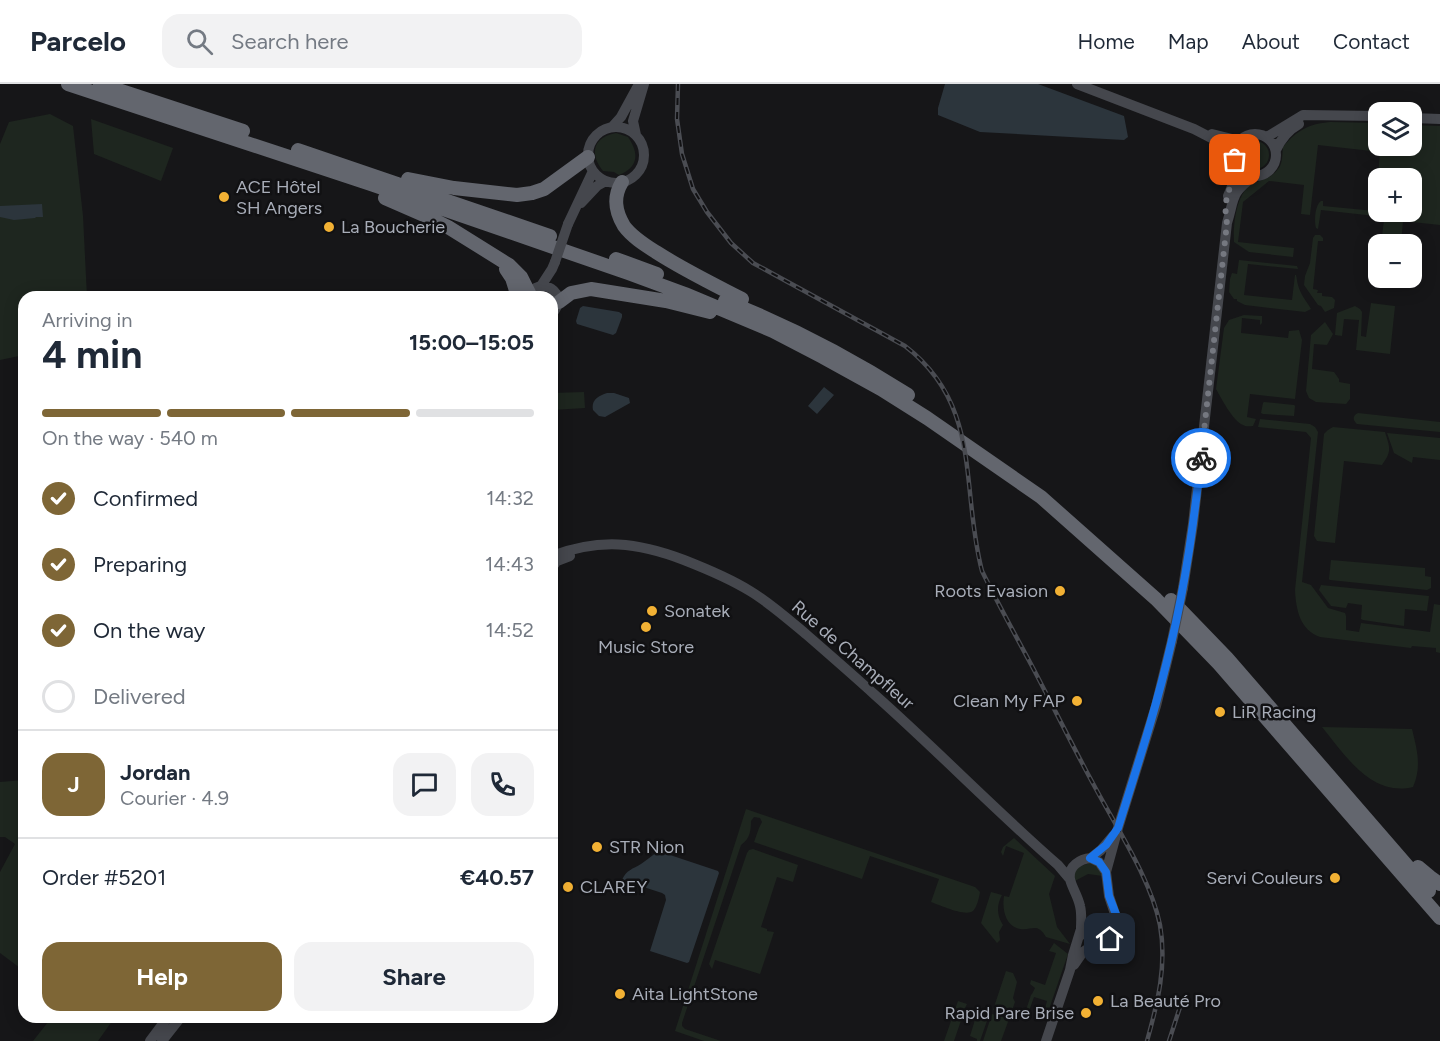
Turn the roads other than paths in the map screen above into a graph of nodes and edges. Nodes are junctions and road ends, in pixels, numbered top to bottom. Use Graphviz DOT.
graph roads {
  1 [pos="68,84"];
  2 [pos="100,84"];
  3 [pos="639,84"];
  4 [pos="644,84"];
  5 [pos="1077,84"];
  6 [pos="1318,114"];
  7 [pos="1368,116"];
  8 [pos="1422,118"];
  9 [pos="1440,119"];
  10 [pos="612,127"];
  11 [pos="1194,129"];
  12 [pos="636,135"];
  13 [pos="1267,137"];
  14 [pos="1240,141"];
  15 [pos="258,146"];
  16 [pos="1276,150"];
  17 [pos="1234,154"];
  18 [pos="588,157"];
  19 [pos="345,165"];
  20 [pos="1238,166"];
  21 [pos="593,171"];
  22 [pos="1254,176"];
  23 [pos="606,181"];
  24 [pos="622,182"];
  25 [pos="574,210"];
  26 [pos="1227,223"];
  27 [pos="554,266"];
  28 [pos="527,291"];
  29 [pos="531,291"];
  30 [pos="534,291"];
  31 [pos="550,291"];
  32 [pos="554,291"];
  33 [pos="558,300"];
  34 [pos="773,326"];
  35 [pos="604,544"];
  36 [pos="558,554"];
  37 [pos="558,561"];
  38 [pos="1374,827"];
  39 [pos="1118,828"];
  40 [pos="1045,854"];
  41 [pos="1090,858"];
  42 [pos="1078,861"];
  43 [pos="1106,872"];
  44 [pos="1070,878"];
  45 [pos="1440,884"];
  46 [pos="1440,904"];
  47 [pos="1440,918"];
  48 [pos="1081,929"];
  49 [pos="1098,942"];
  50 [pos="1070,970"];
  51 [pos="164,1023"];
  52 [pos="176,1023"];
  53 [pos="150,1041"];
  54 [pos="162,1041"];
  55 [pos="1046,1041"];
  1 -- 15 [label="highway"];
  2 -- 19 [label="highway"];
  3 -- 10 [label="street"];
  4 -- 12 [label="street"];
  5 -- 11 [label="street"];
  6 -- 7 [label="street"];
  6 -- 13 [label="street"];
  6 -- 16 [label="street"];
  8 -- 9 [label="street"];
  10 -- 12 [label="street"];
  10 -- 18 [label="street"];
  11 -- 14 [label="street"];
  11 -- 17 [label="street"];
  12 -- 24 [label="street"];
  13 -- 14 [label="street"];
  13 -- 16 [label="street"];
  14 -- 17 [label="street"];
  15 -- 28 [label="highway"];
  15 -- 34 [label="highway"];
  16 -- 22 [label="street"];
  17 -- 20 [label="street"];
  18 -- 19 [label="highway"];
  18 -- 21 [label="street"];
  19 -- 34 [label="highway"];
  20 -- 22 [label="street"];
  20 -- 26 [label="street"];
  21 -- 23 [label="street"];
  21 -- 25 [label="street"];
  22 -- 26 [label="street"];
  23 -- 24 [label="street"];
  23 -- 25 [label="street"];
  24 -- 34 [label="highway"];
  25 -- 27 [label="street, bridge"];
  26 -- 39 [label="street, bridge"];
  27 -- 29 [label="street"];
  27 -- 32 [label="street"];
  30 -- 31 [label="street"];
  33 -- 34 [label="highway"];
  34 -- 38 [label="highway"];
  34 -- 47 [label="highway"];
  35 -- 36 [label="street, Rue de Champfleur"];
  35 -- 37 [label="street, Rue de Champfleur"];
  35 -- 40 [label="street, Rue de Champfleur"];
  38 -- 45 [label="highway"];
  38 -- 46 [label="highway"];
  39 -- 41 [label="street"];
  39 -- 43 [label="street"];
  40 -- 42 [label="street"];
  40 -- 44 [label="street, Rue de Champfleur"];
  41 -- 42 [label="street"];
  41 -- 43 [label="street"];
  42 -- 44 [label="street"];
  43 -- 49 [label="street"];
  44 -- 48 [label="street"];
  48 -- 49 [label="street"];
  48 -- 50 [label="street"];
  49 -- 50 [label="street"];
  50 -- 55 [label="street"];
  51 -- 53 [label="street"];
  52 -- 54 [label="street"];
}
